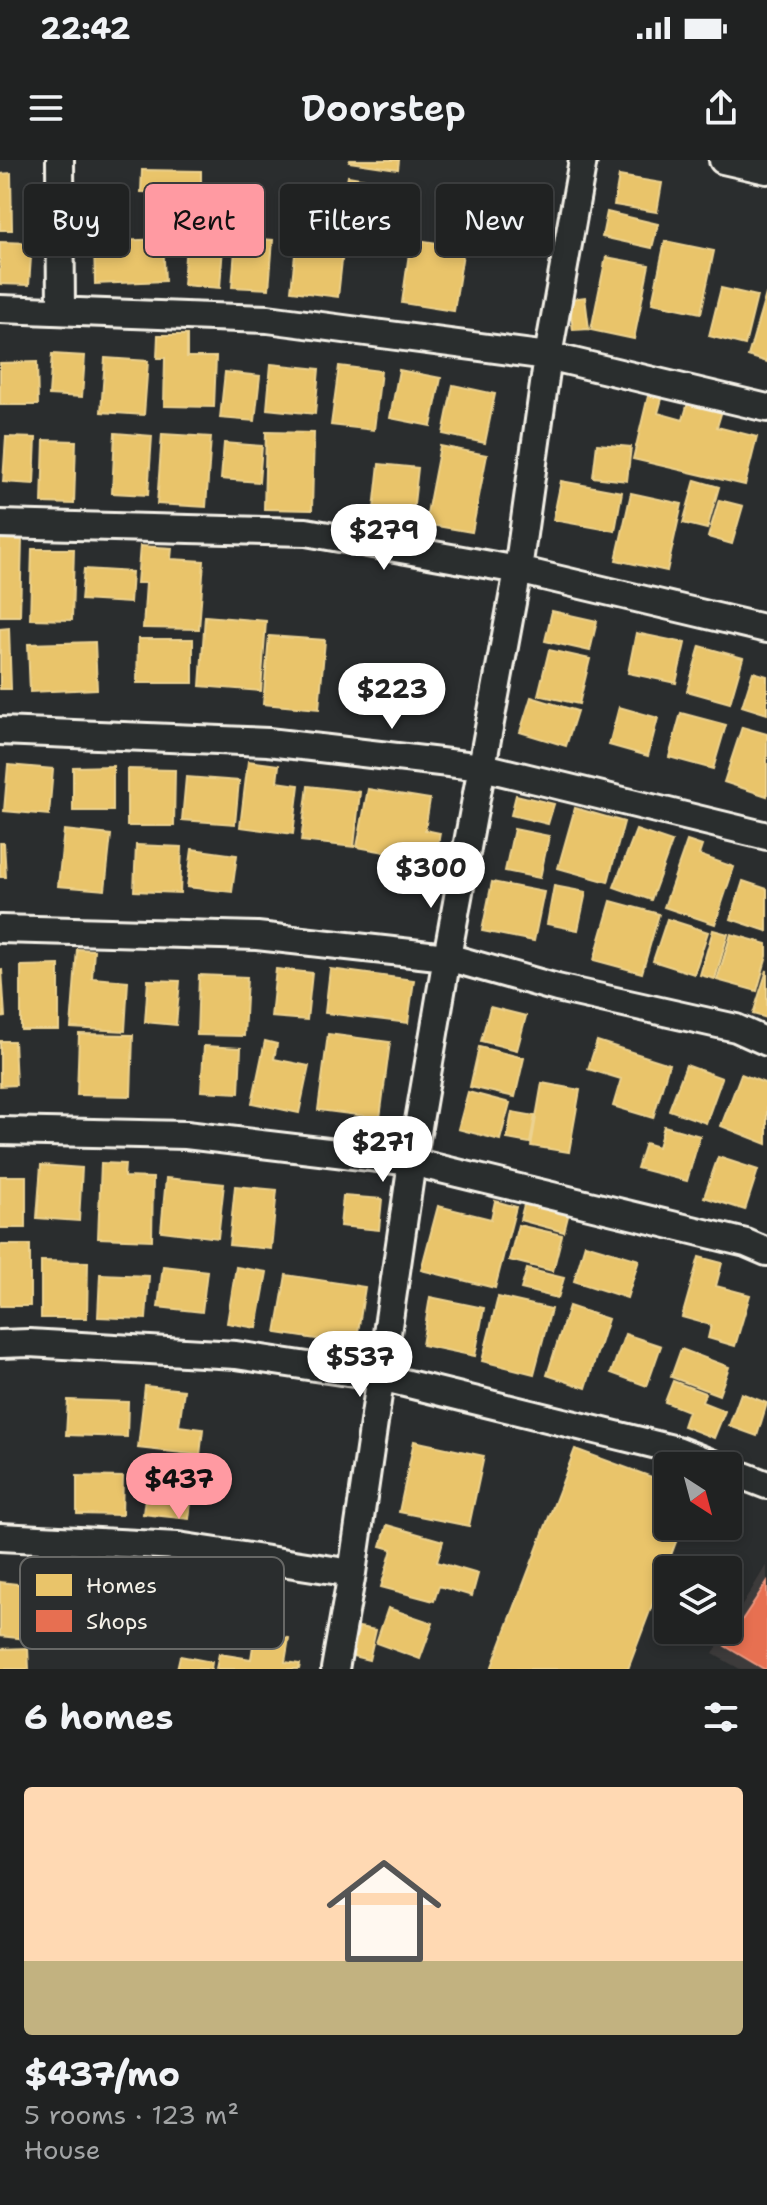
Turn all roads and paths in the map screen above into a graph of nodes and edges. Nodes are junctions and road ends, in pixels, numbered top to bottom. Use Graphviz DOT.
graph roads {
  1 [pos="60,160"];
  2 [pos="583,160"];
  3 [pos="723,160"];
  4 [pos="767,170"];
  5 [pos="0,309"];
  6 [pos="61,310"];
  7 [pos="548,356"];
  8 [pos="767,408"];
  9 [pos="0,524"];
  10 [pos="518,570"];
  11 [pos="767,629"];
  12 [pos="0,731"];
  13 [pos="483,767"];
  14 [pos="767,836"];
  15 [pos="0,929"];
  16 [pos="447,957"];
  17 [pos="767,1042"];
  18 [pos="0,1131"];
  19 [pos="412,1162"];
  20 [pos="767,1252"];
  21 [pos="0,1344"];
  22 [pos="380,1377"];
  23 [pos="682,1452"];
  24 [pos="742,1475"];
  25 [pos="767,1485"];
  26 [pos="0,1537"];
  27 [pos="249,1557"];
  28 [pos="284,1562"];
  29 [pos="352,1573"];
  30 [pos="335,1669"];
  1 -- 6 [label="street"];
  2 -- 7 [label="street"];
  3 -- 4 [label="street"];
  5 -- 6 [label="street"];
  6 -- 7 [label="street"];
  7 -- 8 [label="street"];
  7 -- 10 [label="street"];
  9 -- 10 [label="street"];
  10 -- 11 [label="street"];
  10 -- 13 [label="street"];
  12 -- 13 [label="street"];
  13 -- 14 [label="street"];
  13 -- 16 [label="street"];
  15 -- 16 [label="street"];
  16 -- 17 [label="street"];
  16 -- 19 [label="street"];
  18 -- 19 [label="street"];
  19 -- 20 [label="street"];
  19 -- 22 [label="street"];
  21 -- 22 [label="street"];
  22 -- 23 [label="street"];
  22 -- 29 [label="street"];
  24 -- 25 [label="street"];
  26 -- 27 [label="street"];
  28 -- 29 [label="street"];
  29 -- 30 [label="street"];
}
